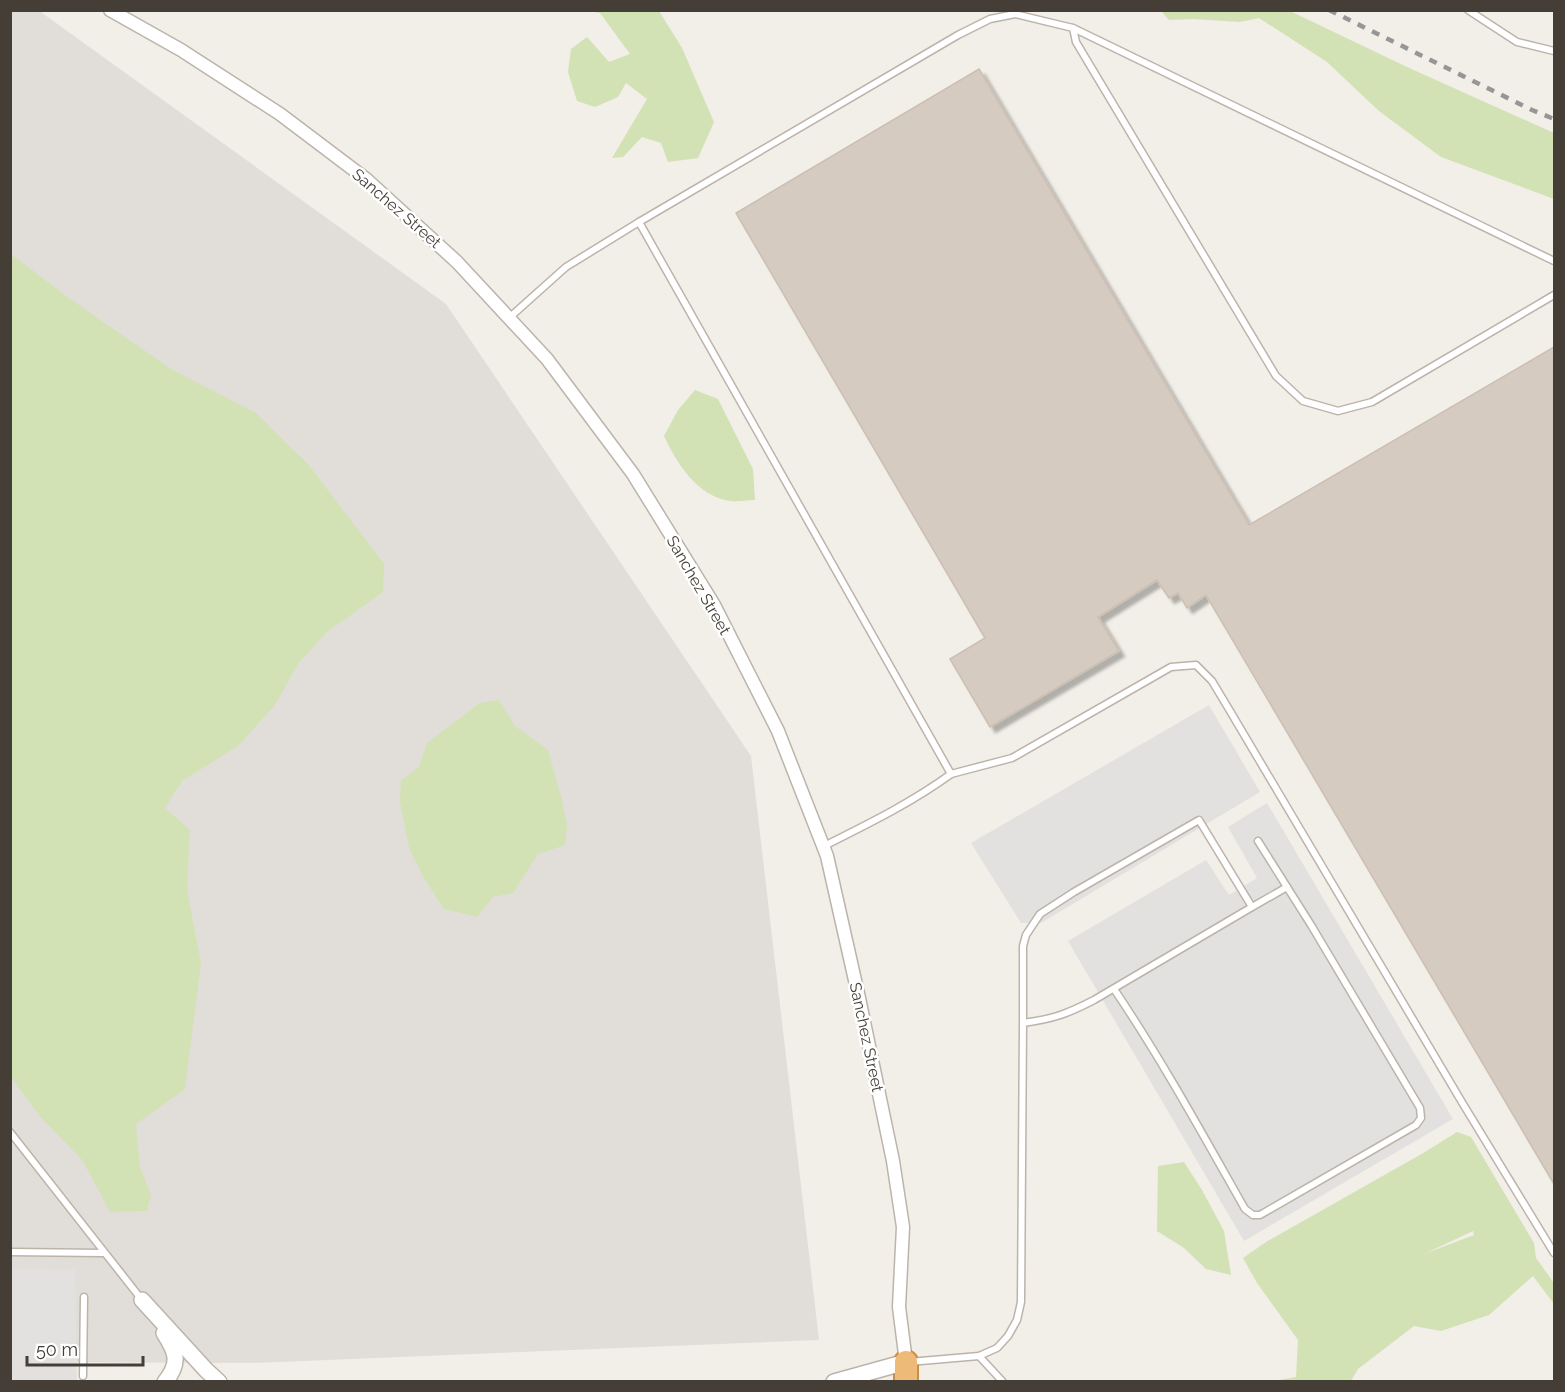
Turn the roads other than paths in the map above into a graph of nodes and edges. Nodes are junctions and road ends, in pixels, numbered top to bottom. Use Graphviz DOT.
graph roads {
  1 [pos="110,10"];
  2 [pos="1468,10"];
  3 [pos="1073,28"];
  4 [pos="1554,51"];
  5 [pos="639,222"];
  6 [pos="1554,261"];
  7 [pos="1554,295"];
  8 [pos="509,318"];
  9 [pos="951,774"];
  10 [pos="1258,841"];
  11 [pos="824,846"];
  12 [pos="1287,887"];
  13 [pos="1252,907"];
  14 [pos="1114,989"];
  15 [pos="1023,1023"];
  16 [pos="10,1132"];
  17 [pos="10,1252"];
  18 [pos="104,1253"];
  19 [pos="1554,1253"];
  20 [pos="84,1297"];
  21 [pos="142,1300"];
  22 [pos="979,1356"];
  23 [pos="908,1375"];
  24 [pos="83,1376"];
  25 [pos="165,1382"];
  26 [pos="219,1382"];
  27 [pos="834,1382"];
  28 [pos="1003,1382"];
  1 -- 8 [label="street, Sanchez Street"];
  2 -- 4 [label="lane"];
  3 -- 5 [label="lane"];
  3 -- 6 [label="lane"];
  3 -- 7 [label="lane"];
  5 -- 8 [label="lane"];
  5 -- 9 [label="lane"];
  8 -- 11 [label="street, Sanchez Street"];
  9 -- 11 [label="lane"];
  9 -- 19 [label="lane"];
  10 -- 12 [label="lane"];
  11 -- 23 [label="street, Sanchez Street"];
  12 -- 13 [label="lane"];
  12 -- 14 [label="lane"];
  13 -- 14 [label="lane"];
  13 -- 15 [label="lane"];
  14 -- 15 [label="lane"];
  15 -- 22 [label="lane"];
  16 -- 18 [label="lane"];
  17 -- 18 [label="lane"];
  18 -- 21 [label="lane"];
  20 -- 24 [label="lane"];
  21 -- 25 [label="street"];
  21 -- 26 [label="street"];
  22 -- 23 [label="lane"];
  22 -- 28 [label="lane"];
  23 -- 27 [label="street"];
}
